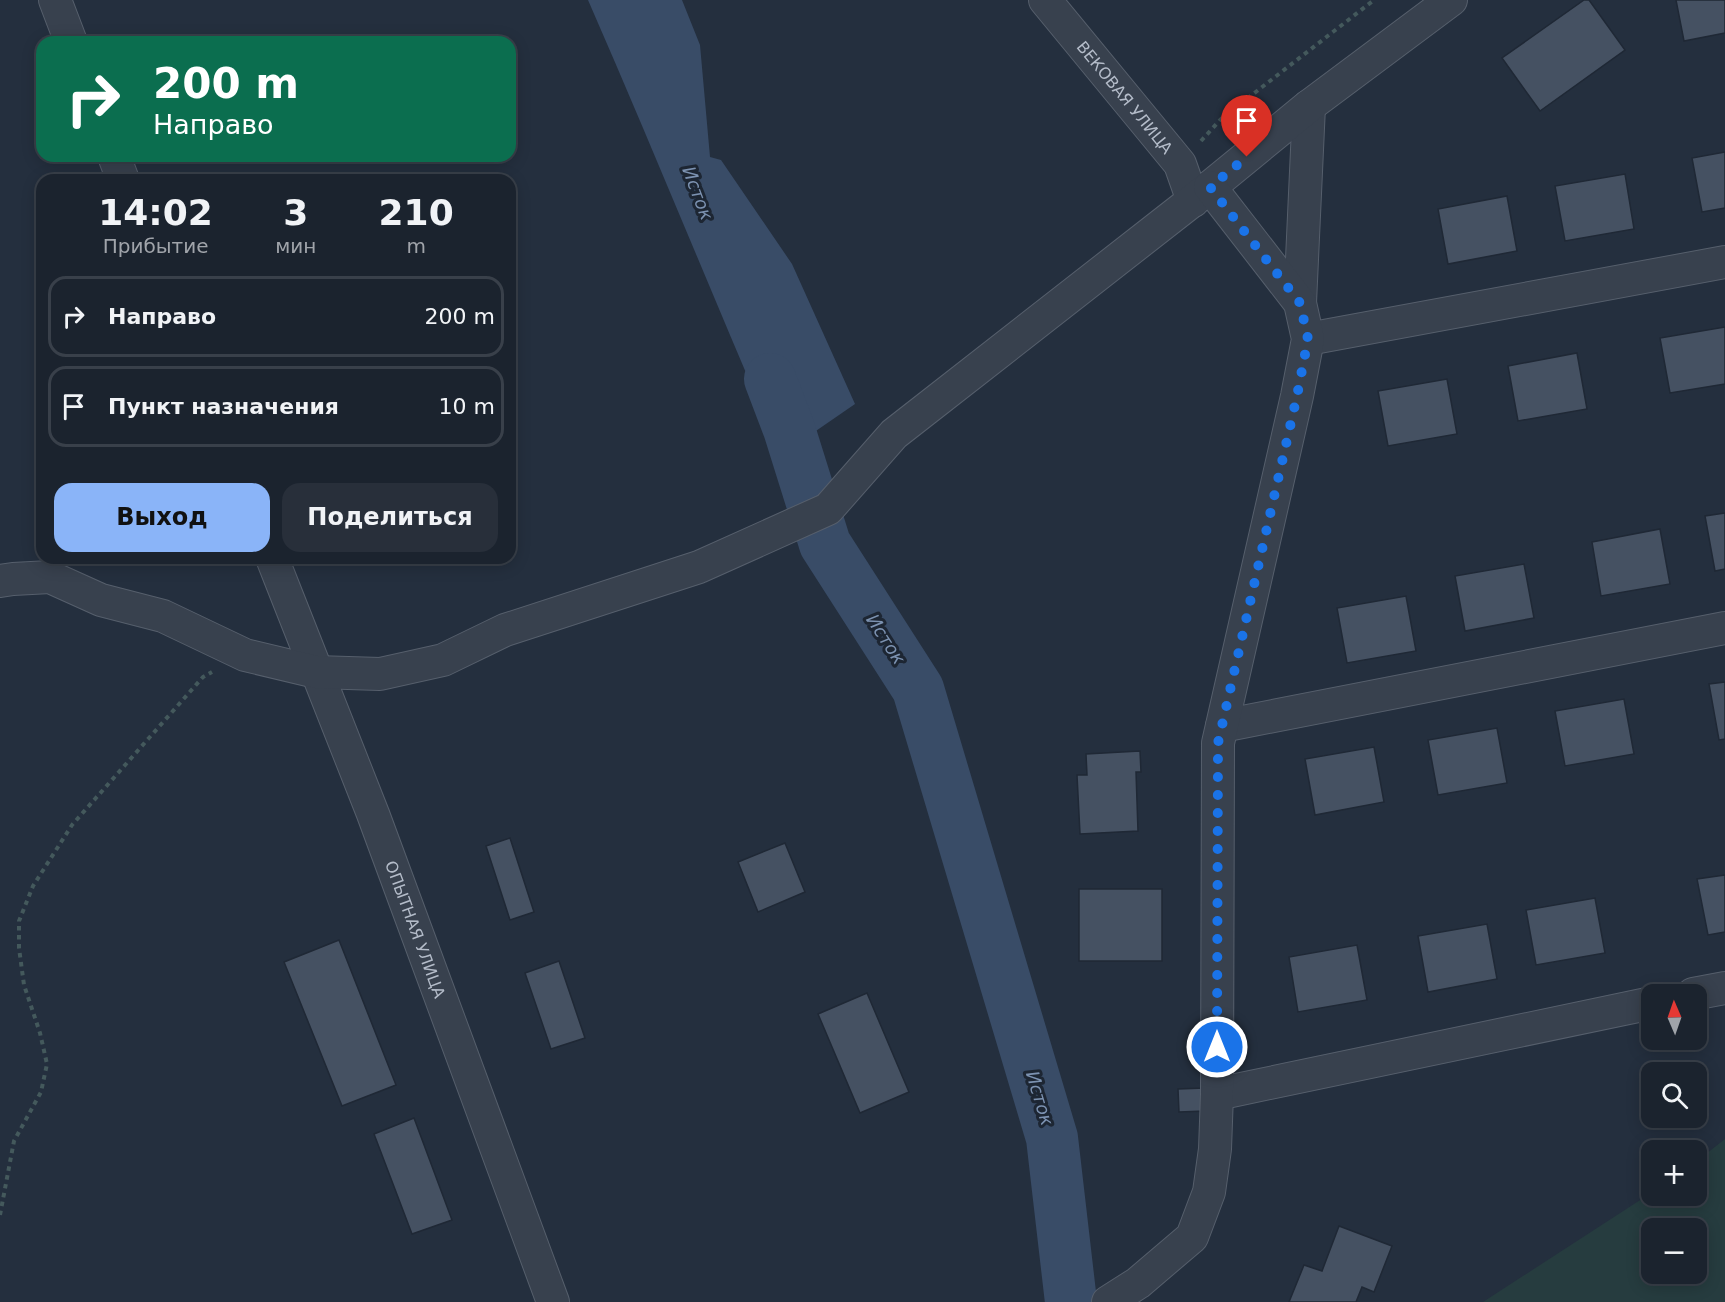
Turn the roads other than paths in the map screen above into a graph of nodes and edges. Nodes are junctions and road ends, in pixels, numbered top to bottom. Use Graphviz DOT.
graph roads {
  1 [pos="55,0"];
  2 [pos="1045,0"];
  3 [pos="1451,0"];
  4 [pos="69,36"];
  5 [pos="1309,106"];
  6 [pos="1202,194"];
  7 [pos="1725,262"];
  8 [pos="1300,303"];
  9 [pos="1308,339"];
  10 [pos="274,564"];
  11 [pos="0,581"];
  12 [pos="1725,628"];
  13 [pos="316,672"];
  14 [pos="1222,726"];
  15 [pos="1725,988"];
  16 [pos="1707,991"];
  17 [pos="1641,1005"];
  18 [pos="1217,1094"];
  19 [pos="553,1302"];
  20 [pos="1108,1302"];
  1 -- 4 [label="street"];
  2 -- 6 [label="street, ВЕКОВАЯ УЛИЦА"];
  3 -- 5 [label="street"];
  5 -- 6 [label="street"];
  5 -- 8 [label="street"];
  6 -- 8 [label="street, ВЕКОВАЯ УЛИЦА"];
  6 -- 13 [label="street"];
  7 -- 9 [label="street"];
  8 -- 9 [label="street, ВЕКОВАЯ УЛИЦА"];
  9 -- 14 [label="street, ВЕКОВАЯ УЛИЦА"];
  10 -- 13 [label="street, ОПЫТНАЯ УЛИЦА"];
  11 -- 13 [label="street"];
  12 -- 14 [label="street"];
  13 -- 19 [label="street, ОПЫТНАЯ УЛИЦА"];
  14 -- 18 [label="street, ВЕКОВАЯ УЛИЦА"];
  15 -- 16 [label="street"];
  17 -- 18 [label="street"];
  18 -- 20 [label="street, ВЕКОВАЯ УЛИЦА"];
}
